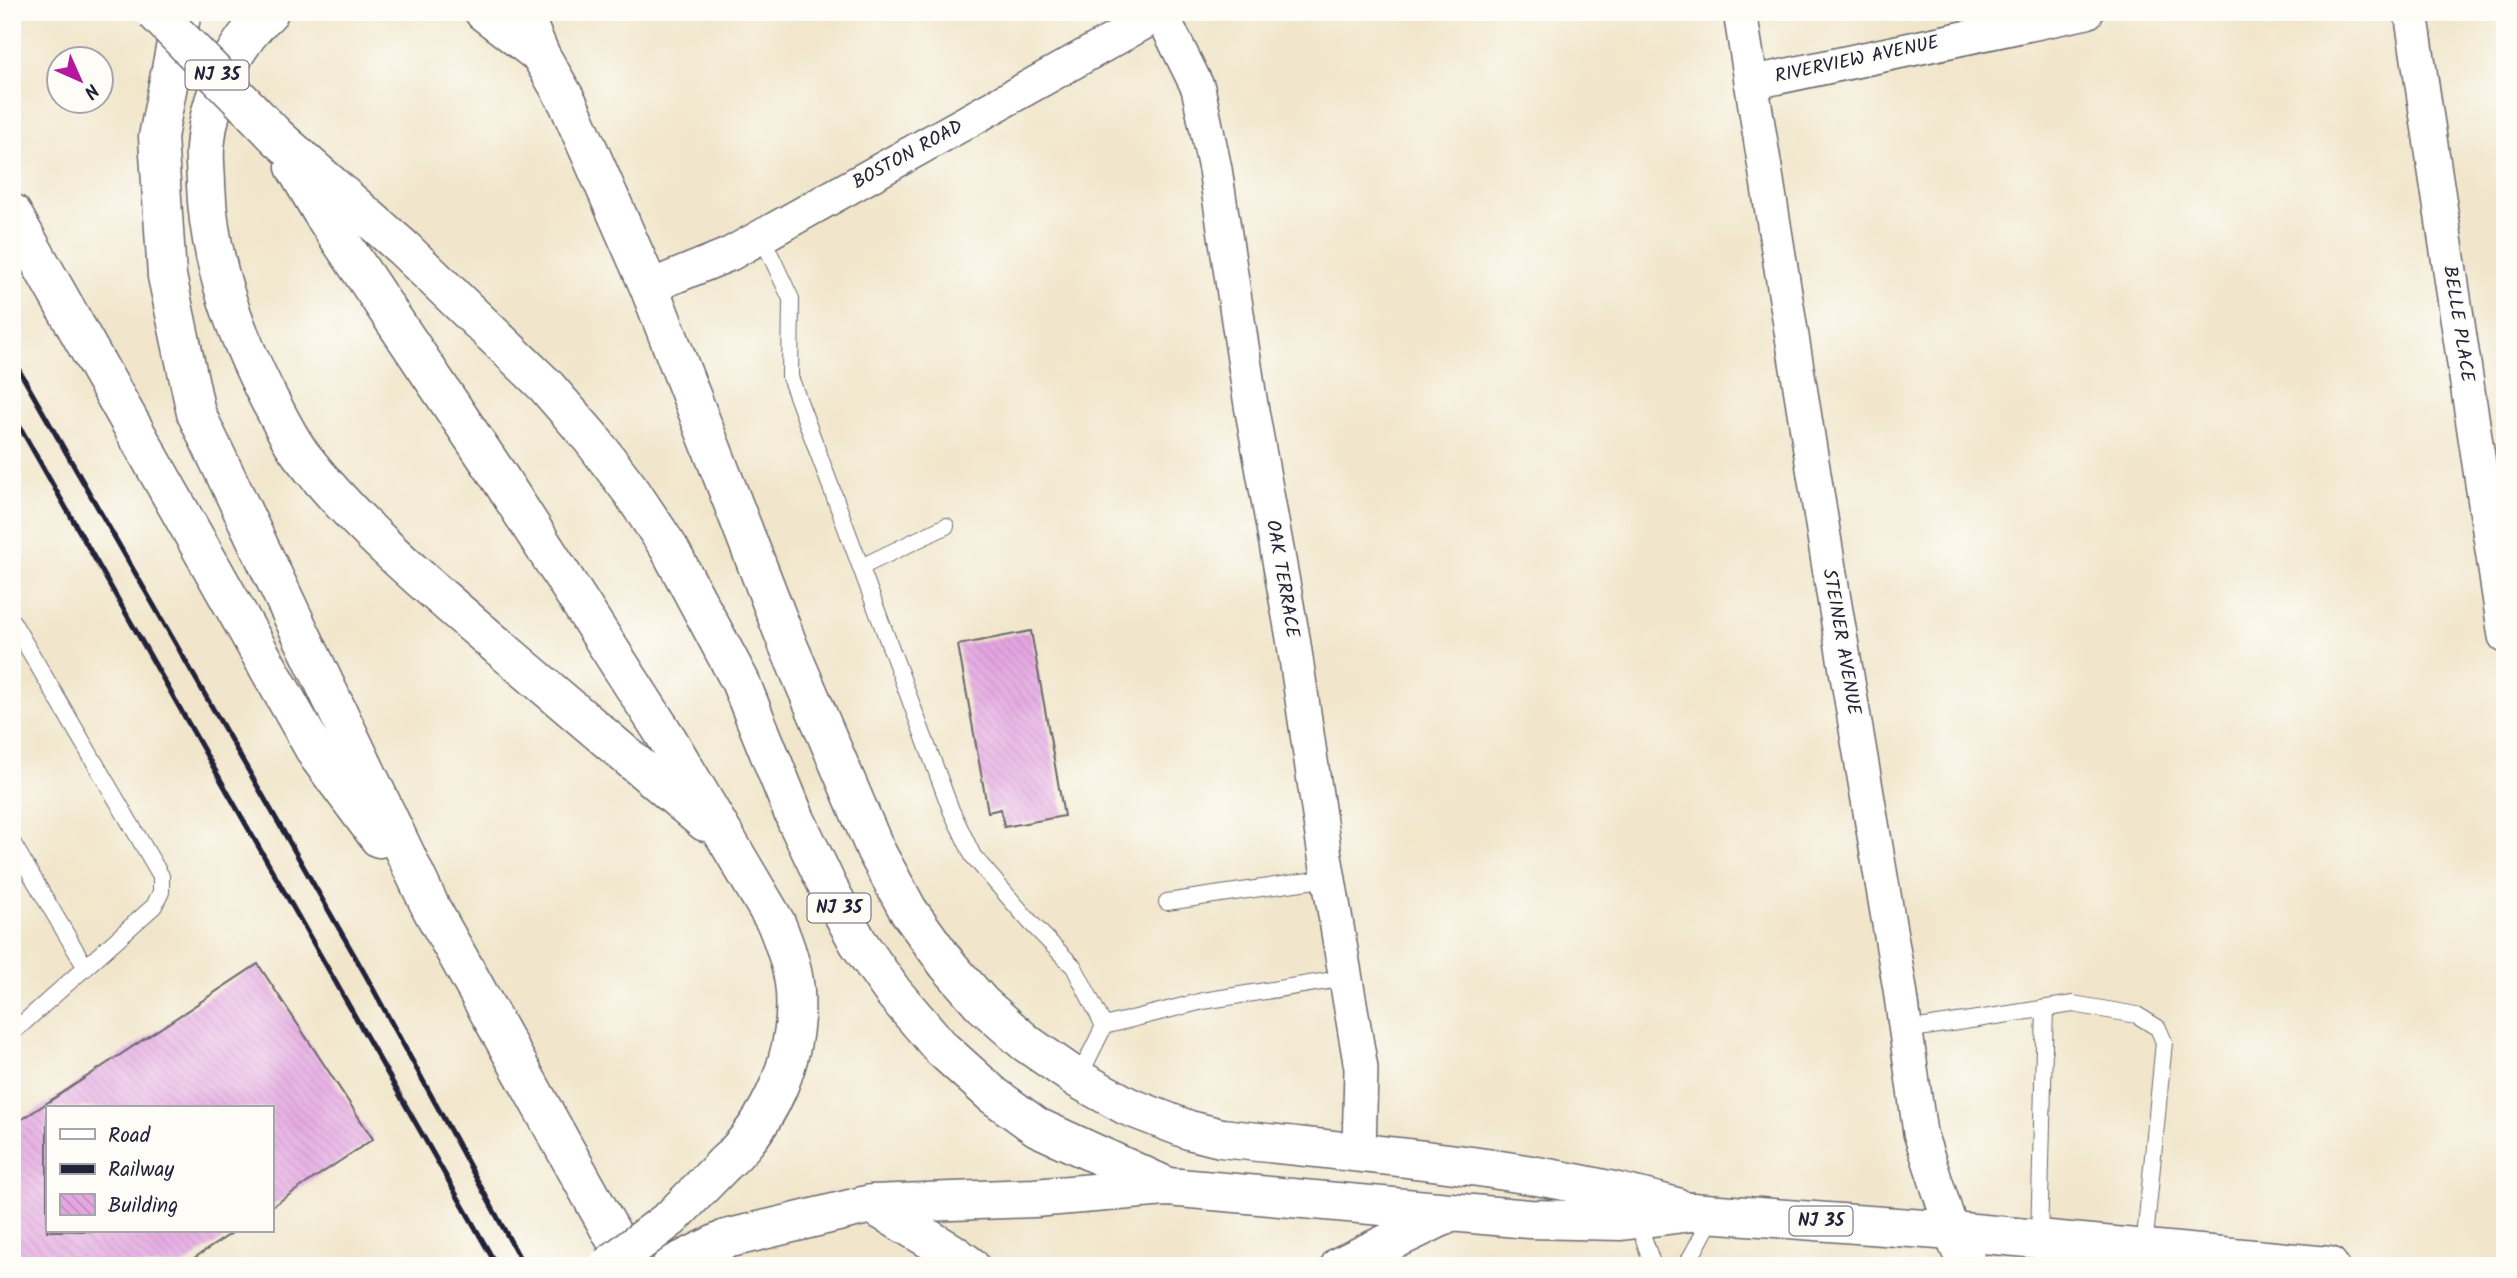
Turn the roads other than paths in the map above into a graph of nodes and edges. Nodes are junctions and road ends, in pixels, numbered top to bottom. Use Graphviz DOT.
graph roads {
  1 [pos="155,12"];
  2 [pos="182,12"];
  3 [pos="269,12"];
  4 [pos="484,12"];
  5 [pos="522,12"];
  6 [pos="1740,12"];
  7 [pos="2087,12"];
  8 [pos="2411,12"];
  9 [pos="1162,13"];
  10 [pos="541,56"];
  11 [pos="1751,83"];
  12 [pos="278,138"];
  13 [pos="12,213"];
  14 [pos="762,237"];
  15 [pos="649,287"];
  16 [pos="946,526"];
  17 [pos="861,567"];
  18 [pos="12,621"];
  19 [pos="2505,636"];
  20 [pos="725,840"];
  21 [pos="12,842"];
  22 [pos="1329,878"];
  23 [pos="1167,901"];
  24 [pos="431,908"];
  25 [pos="86,968"];
  26 [pos="1346,978"];
  27 [pos="2045,1008"];
  28 [pos="1104,1026"];
  29 [pos="1906,1030"];
  30 [pos="12,1032"];
  31 [pos="1077,1079"];
  32 [pos="1359,1153"];
  33 [pos="1168,1187"];
  34 [pos="871,1204"];
  35 [pos="1449,1213"];
  36 [pos="1702,1213"];
  37 [pos="1637,1219"];
  38 [pos="1952,1231"];
  39 [pos="2039,1239"];
  40 [pos="2144,1249"];
  41 [pos="608,1266"];
  42 [pos="630,1266"];
  43 [pos="671,1266"];
  44 [pos="970,1266"];
  45 [pos="1340,1266"];
  46 [pos="1653,1266"];
  47 [pos="1686,1266"];
  48 [pos="1968,1266"];
  49 [pos="2329,1266"];
  1 -- 12 [label="main road, NJ 35, bridge"];
  2 -- 24 [label="main road"];
  3 -- 20 [label="main road"];
  4 -- 10 [label="main road"];
  5 -- 10 [label="main road, NJ 35"];
  6 -- 11 [label="street, STEINER AVENUE"];
  7 -- 11 [label="street, RIVERVIEW AVENUE"];
  8 -- 19 [label="street, BELLE PLACE"];
  9 -- 14 [label="street, BOSTON ROAD"];
  9 -- 22 [label="street, OAK TERRACE"];
  10 -- 15 [label="main road, NJ 35"];
  11 -- 29 [label="street, STEINER AVENUE"];
  12 -- 20 [label="main road"];
  12 -- 33 [label="main road, NJ 35"];
  13 -- 24 [label="main road"];
  14 -- 15 [label="street, BOSTON ROAD"];
  14 -- 17 [label="lane"];
  15 -- 31 [label="main road, NJ 35"];
  16 -- 17 [label="lane"];
  17 -- 28 [label="lane"];
  18 -- 25 [label="lane"];
  20 -- 41 [label="main road, bridge"];
  21 -- 25 [label="lane"];
  22 -- 23 [label="lane"];
  22 -- 26 [label="street, OAK TERRACE"];
  24 -- 42 [label="main road"];
  25 -- 30 [label="lane"];
  26 -- 28 [label="lane"];
  26 -- 32 [label="street, OAK TERRACE"];
  27 -- 29 [label="lane"];
  27 -- 39 [label="lane"];
  27 -- 40 [label="lane"];
  28 -- 31 [label="lane"];
  29 -- 38 [label="street, STEINER AVENUE"];
  31 -- 32 [label="main road, NJ 35"];
  32 -- 36 [label="main road, NJ 35"];
  33 -- 34 [label="main road"];
  33 -- 35 [label="main road, NJ 35"];
  34 -- 43 [label="main road"];
  34 -- 44 [label="main road"];
  35 -- 37 [label="main road, NJ 35"];
  35 -- 45 [label="main road"];
  36 -- 37 [label="main road, NJ 35"];
  36 -- 38 [label="main road, NJ 35"];
  36 -- 47 [label="lane"];
  37 -- 46 [label="lane"];
  38 -- 39 [label="main road, NJ 35"];
  38 -- 48 [label="main road, STEINER AVENUE"];
  39 -- 40 [label="main road, NJ 35"];
  40 -- 49 [label="main road, NJ 35"];
}
